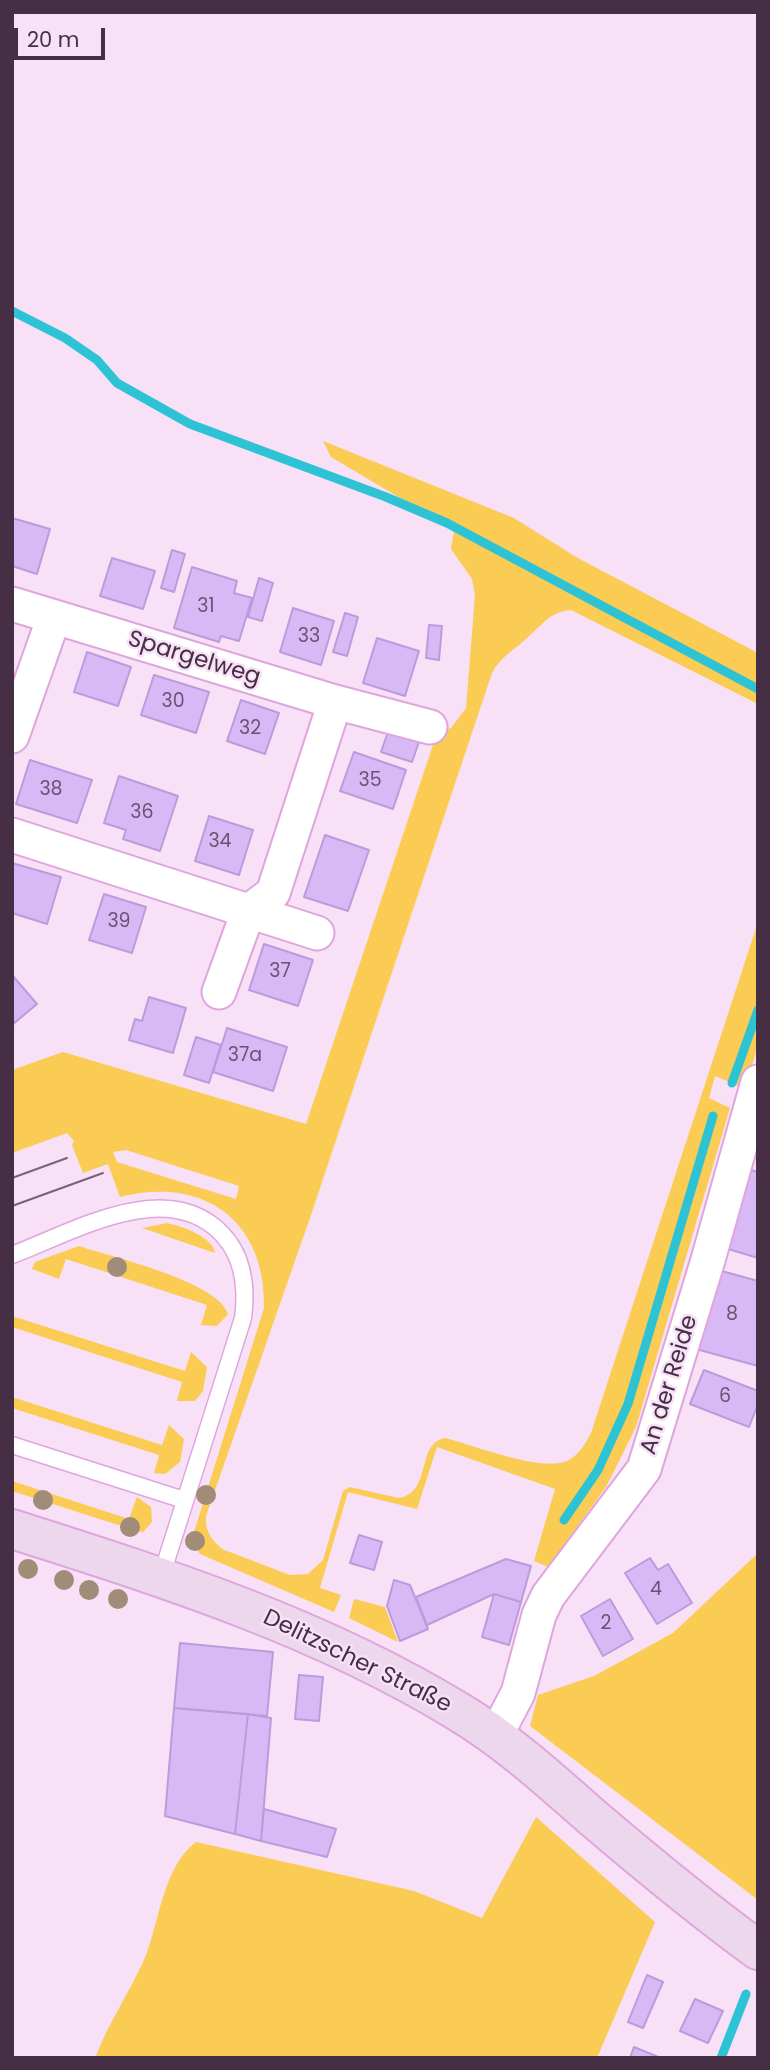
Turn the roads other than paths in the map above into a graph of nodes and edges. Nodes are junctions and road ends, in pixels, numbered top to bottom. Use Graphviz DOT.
graph roads {
  1 [pos="12,604"];
  2 [pos="54,617"];
  3 [pos="335,702"];
  4 [pos="430,727"];
  5 [pos="12,736"];
  6 [pos="12,835"];
  7 [pos="248,912"];
  8 [pos="317,933"];
  9 [pos="219,992"];
  10 [pos="758,1082"];
  11 [pos="12,1255"];
  12 [pos="12,1445"];
  13 [pos="184,1500"];
  14 [pos="12,1529"];
  15 [pos="161,1577"];
  16 [pos="495,1737"];
  17 [pos="758,1950"];
  1 -- 2 [label="street, Spargelweg"];
  2 -- 3 [label="street, Spargelweg"];
  2 -- 5 [label="street"];
  3 -- 4 [label="street, Spargelweg"];
  3 -- 7 [label="street"];
  6 -- 7 [label="street"];
  7 -- 8 [label="street"];
  7 -- 9 [label="street"];
  10 -- 16 [label="street, An der Reide"];
  11 -- 13 [label="lane"];
  12 -- 13 [label="lane"];
  13 -- 15 [label="lane"];
  14 -- 15 [label="main road, Delitzscher Straße"];
  15 -- 16 [label="main road, Delitzscher Straße"];
  16 -- 17 [label="main road, Delitzscher Straße"];
}
